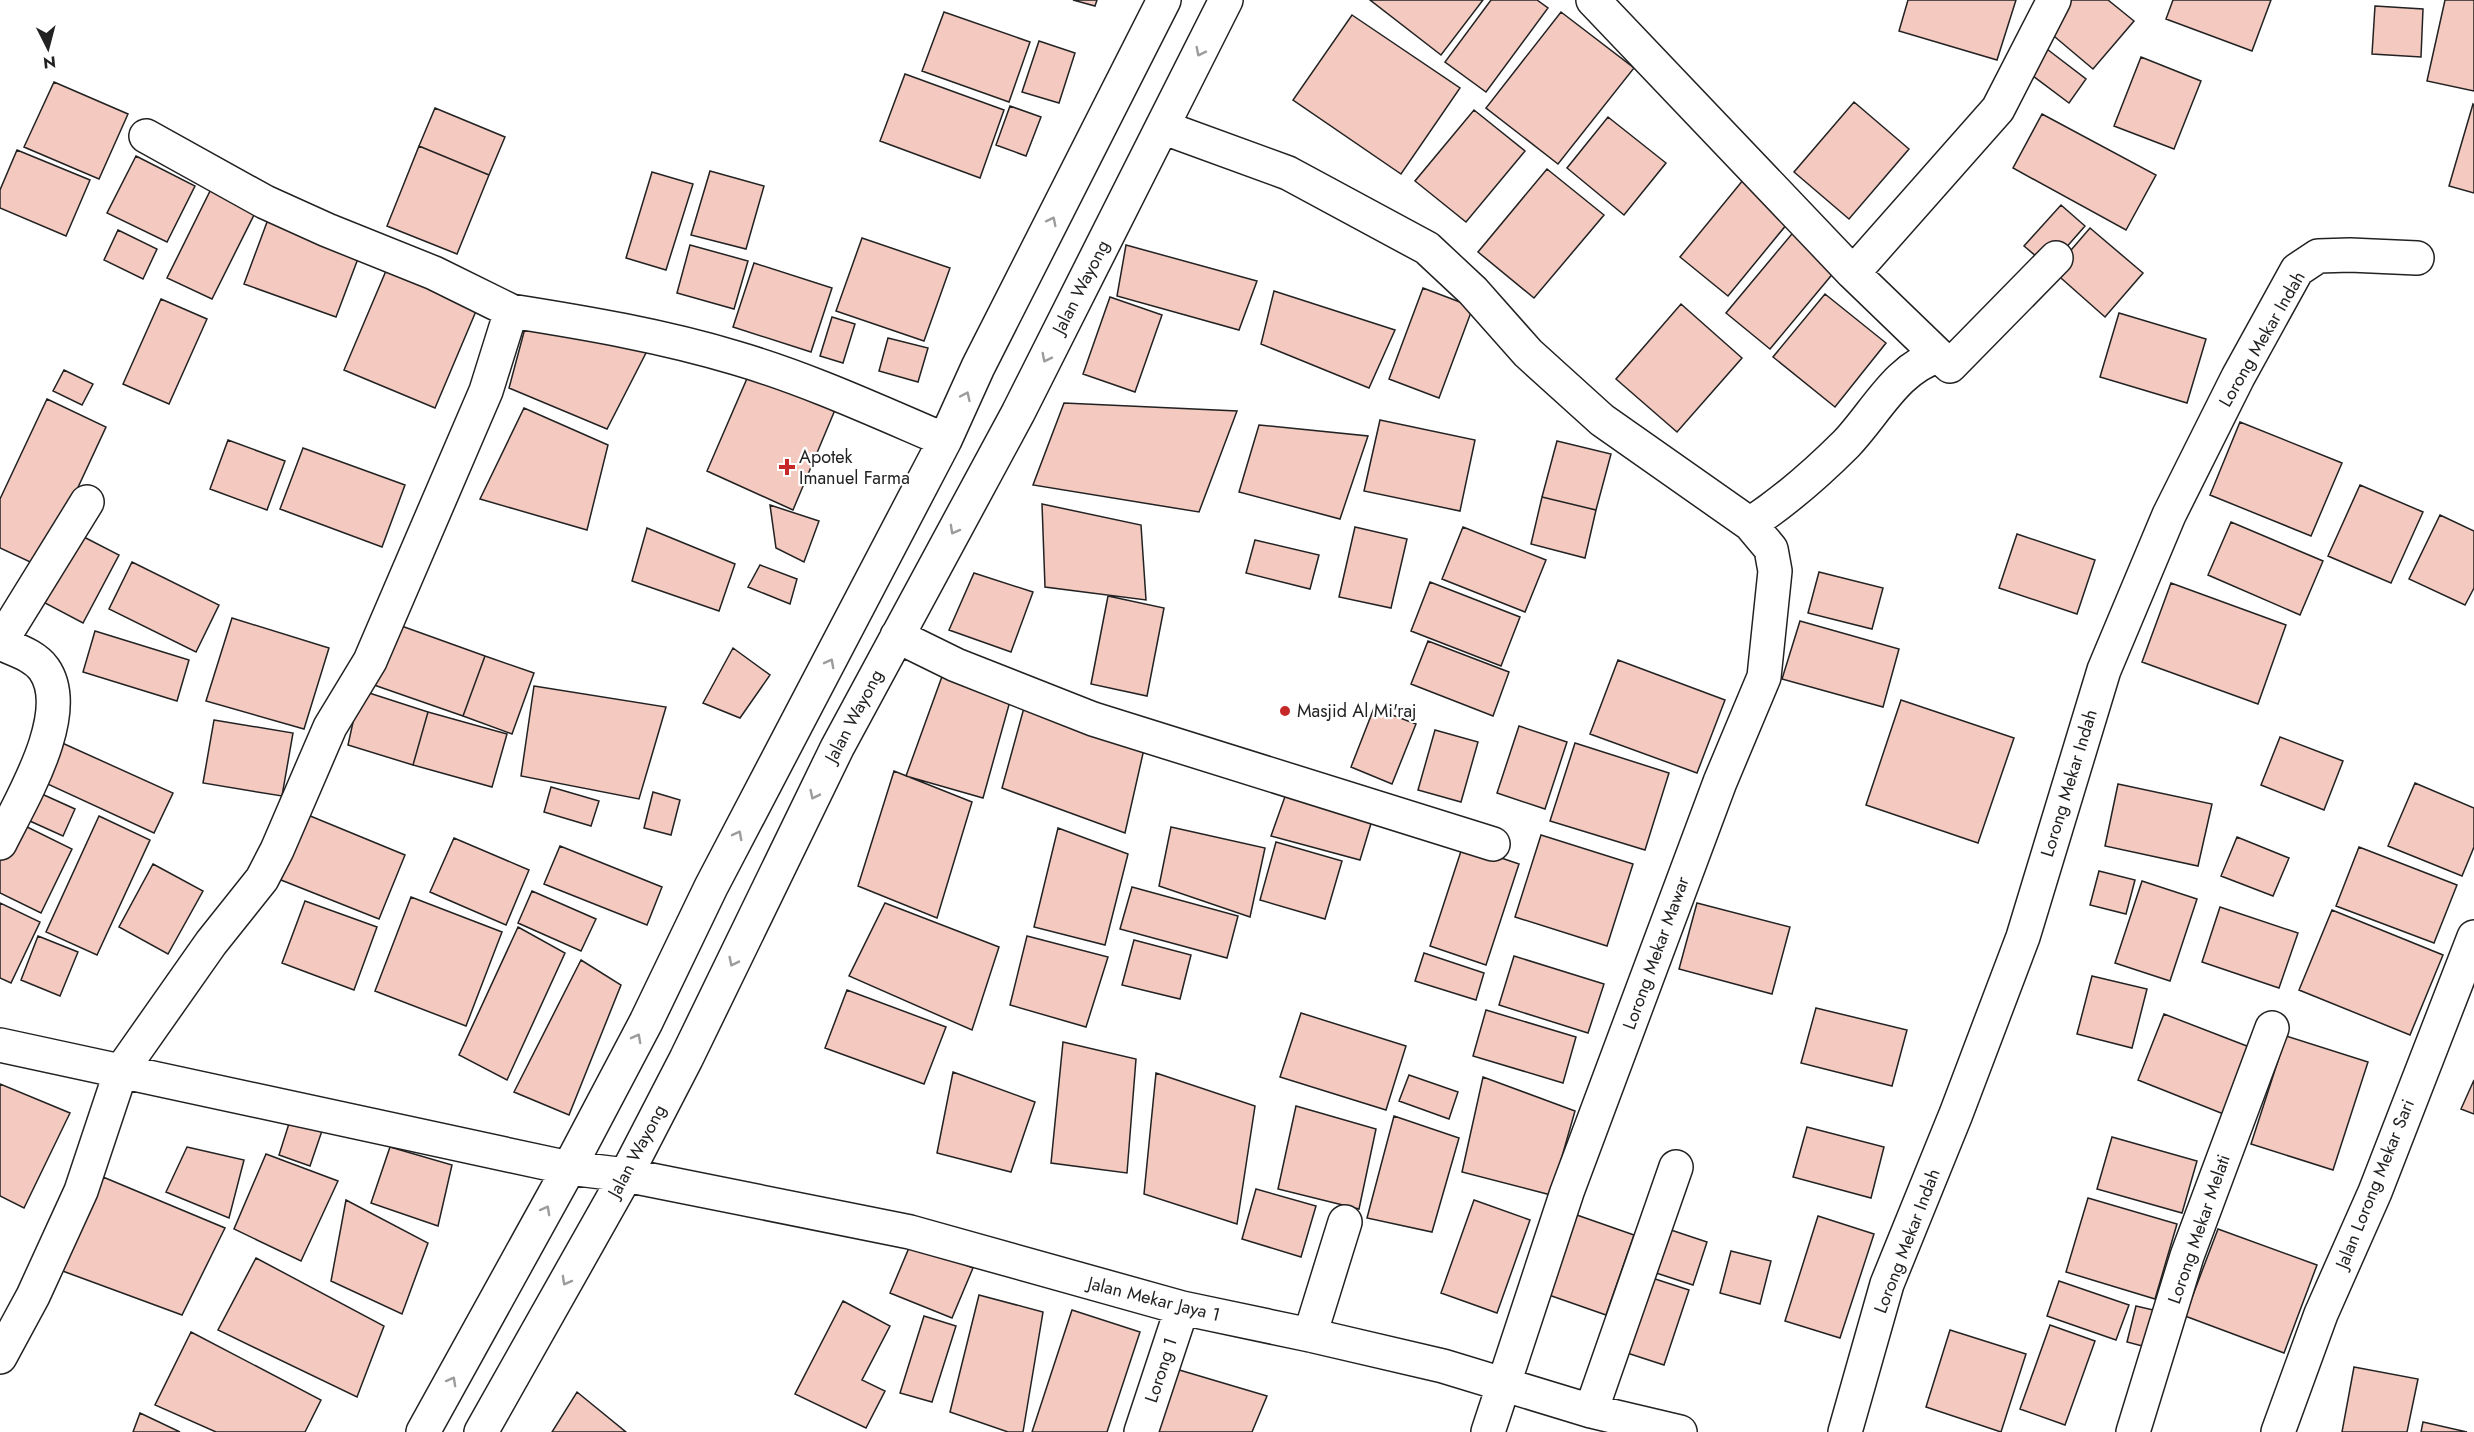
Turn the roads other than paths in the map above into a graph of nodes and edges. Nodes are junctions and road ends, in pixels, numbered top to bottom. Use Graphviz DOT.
graph roads {
  1 [pos="1164,0"];
  2 [pos="1226,0"];
  3 [pos="1593,0"];
  4 [pos="2054,0"];
  5 [pos="1162,128"];
  6 [pos="146,136"];
  7 [pos="2056,258"];
  8 [pos="2416,258"];
  9 [pos="1853,273"];
  10 [pos="511,311"];
  11 [pos="1939,356"];
  12 [pos="945,440"];
  13 [pos="87,502"];
  14 [pos="1750,524"];
  15 [pos="897,636"];
  16 [pos="0,643"];
  17 [pos="0,843"];
  18 [pos="1493,844"];
  19 [pos="2474,937"];
  20 [pos="2272,1028"];
  21 [pos="0,1045"];
  22 [pos="121,1071"];
  23 [pos="1676,1167"];
  24 [pos="569,1168"];
  25 [pos="626,1175"];
  26 [pos="1345,1221"];
  27 [pos="1182,1308"];
  28 [pos="1310,1335"];
  29 [pos="0,1358"];
  30 [pos="1503,1385"];
  31 [pos="1591,1411"];
  32 [pos="423,1432"];
  33 [pos="481,1432"];
  34 [pos="1141,1432"];
  35 [pos="1488,1432"];
  36 [pos="1680,1432"];
  37 [pos="1845,1432"];
  38 [pos="2133,1432"];
  39 [pos="2278,1432"];
  12 -- 1 [label="street, one-way"];
  2 -- 5 [label="street, Jalan Wayong, one-way"];
  3 -- 9 [label="street"];
  4 -- 9 [label="street"];
  5 -- 14 [label="street, Lorong Mekar Mawar"];
  5 -- 15 [label="street, Jalan Wayong, one-way"];
  6 -- 10 [label="street"];
  7 -- 11 [label="street"];
  8 -- 37 [label="street, Lorong Mekar Indah"];
  9 -- 11 [label="street"];
  10 -- 12 [label="street"];
  10 -- 22 [label="street"];
  11 -- 14 [label="street"];
  24 -- 12 [label="street, one-way"];
  13 -- 16 [label="street"];
  14 -- 30 [label="street, Lorong Mekar Mawar"];
  15 -- 18 [label="street"];
  15 -- 25 [label="street, Jalan Wayong, one-way"];
  16 -- 17 [label="street"];
  19 -- 39 [label="street, Jalan Lorong Mekar Sari"];
  20 -- 38 [label="street, Lorong Mekar Melati"];
  21 -- 22 [label="street, Jalan Mekar Jaya 1"];
  22 -- 24 [label="street, Jalan Mekar Jaya 1"];
  22 -- 29 [label="street"];
  23 -- 31 [label="street"];
  24 -- 25 [label="street, Jalan Mekar Jaya 1"];
  32 -- 24 [label="street, one-way"];
  25 -- 27 [label="street, Jalan Mekar Jaya 1"];
  25 -- 33 [label="street, Jalan Wayong, one-way"];
  26 -- 28 [label="street"];
  27 -- 28 [label="street, Jalan Mekar Jaya 1"];
  27 -- 34 [label="street, Lorong 1"];
  28 -- 30 [label="street, Jalan Mekar Jaya 1"];
  30 -- 31 [label="street, Jalan Mekar Jaya 1"];
  30 -- 35 [label="street, Lorong Mekar Mawar"];
  31 -- 36 [label="street, Jalan Mekar Jaya 1"];
}
